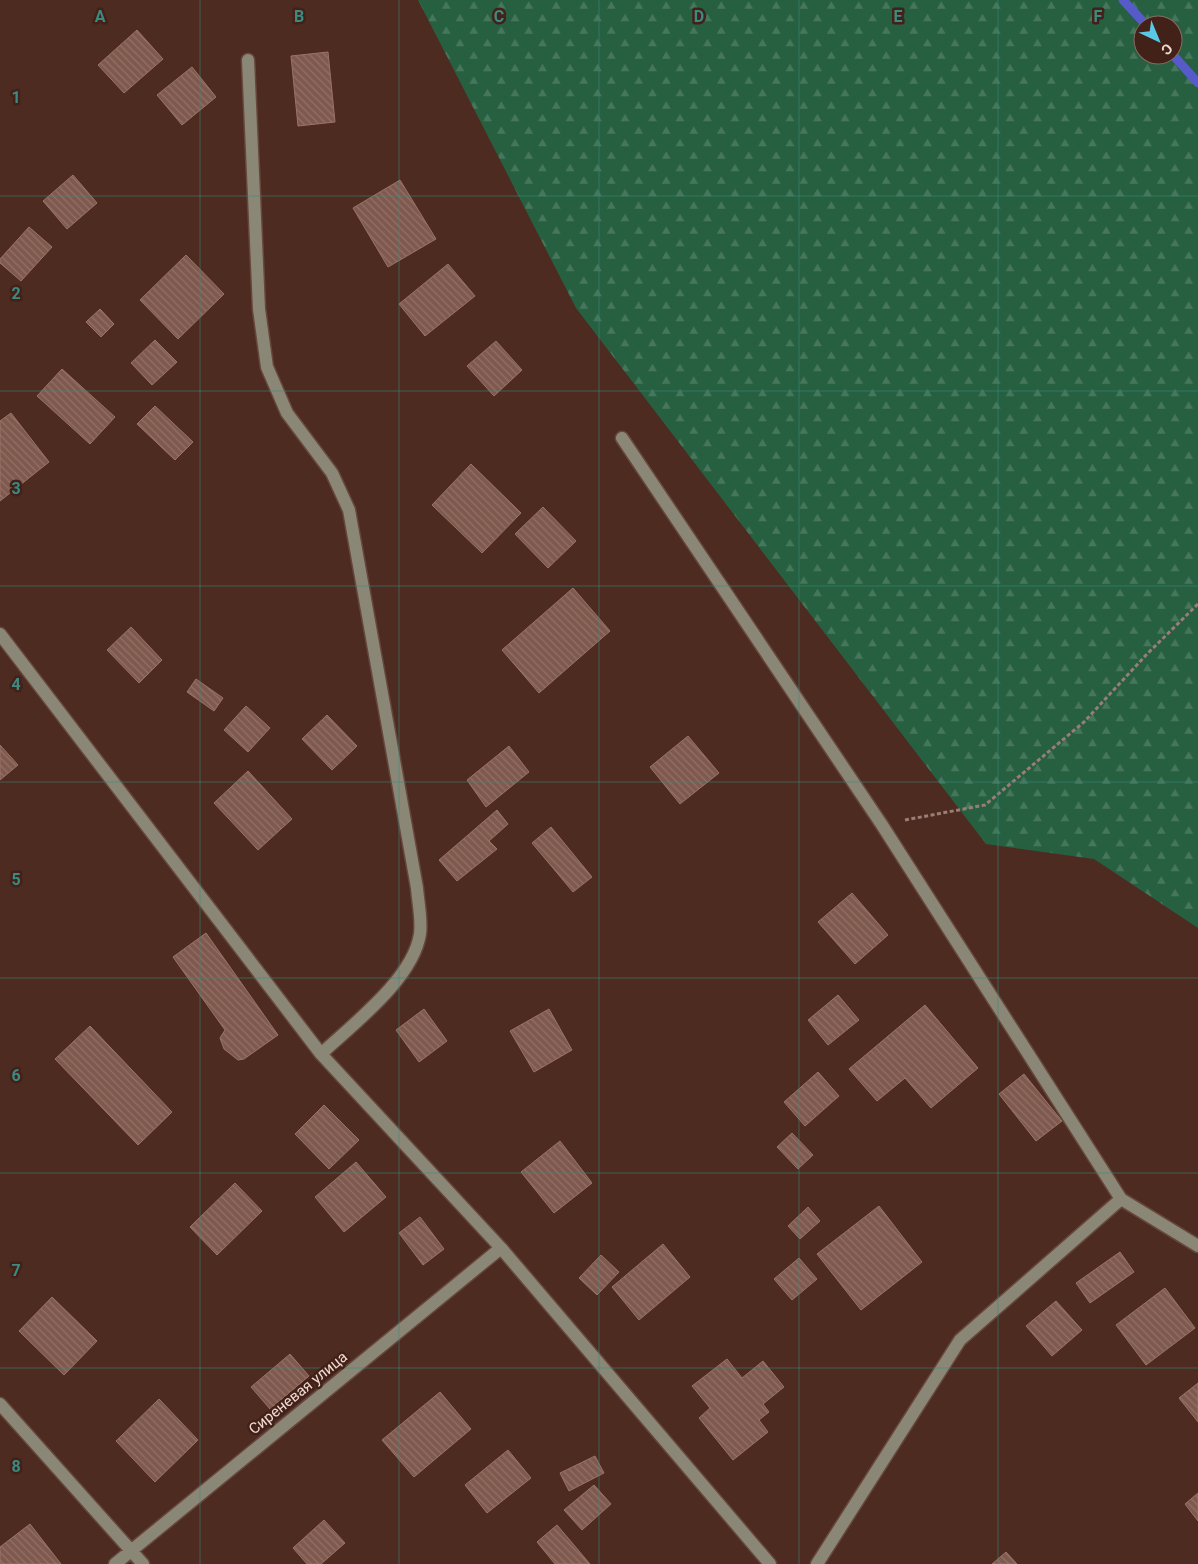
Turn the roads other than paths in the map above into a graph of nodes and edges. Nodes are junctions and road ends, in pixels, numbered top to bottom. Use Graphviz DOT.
graph roads {
  1 [pos="248,60"];
  2 [pos="622,438"];
  3 [pos="0,634"];
  4 [pos="321,1054"];
  5 [pos="1121,1199"];
  6 [pos="1198,1246"];
  7 [pos="501,1248"];
  8 [pos="0,1404"];
  9 [pos="130,1550"];
  10 [pos="115,1564"];
  11 [pos="143,1564"];
  12 [pos="770,1564"];
  13 [pos="816,1564"];
  1 -- 4 [label="lane"];
  2 -- 5 [label="lane"];
  3 -- 4 [label="lane"];
  4 -- 7 [label="lane"];
  5 -- 6 [label="lane"];
  5 -- 13 [label="lane"];
  7 -- 9 [label="lane, Сиреневая улица"];
  7 -- 12 [label="lane"];
  8 -- 9 [label="lane"];
  9 -- 10 [label="lane, Сиреневая улица"];
  9 -- 11 [label="lane"];
}
